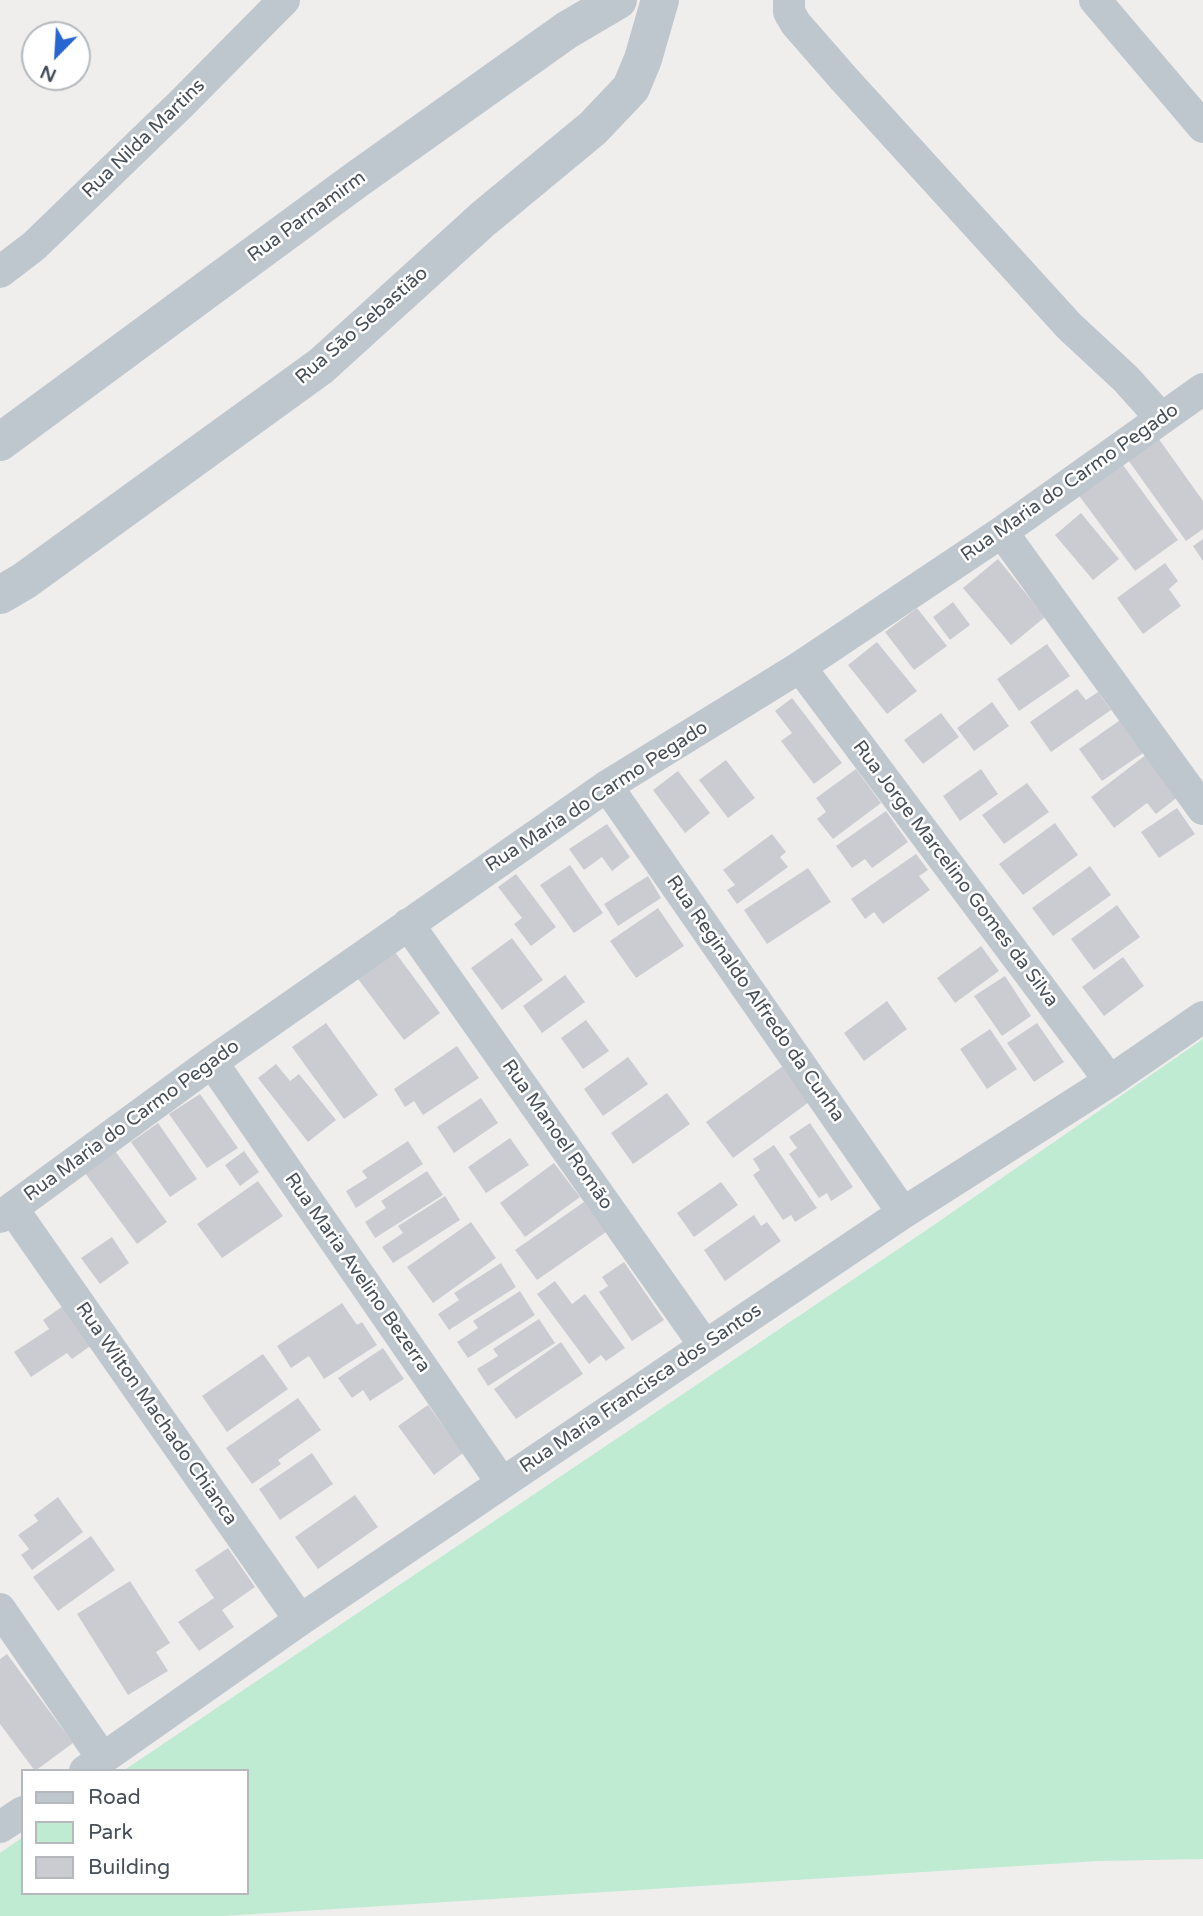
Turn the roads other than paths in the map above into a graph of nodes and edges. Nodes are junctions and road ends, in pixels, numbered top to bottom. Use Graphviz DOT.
graph roads {
  1 [pos="284,0"];
  2 [pos="618,0"];
  3 [pos="660,0"];
  4 [pos="789,0"];
  5 [pos="1095,0"];
  6 [pos="1203,127"];
  7 [pos="0,272"];
  8 [pos="1200,396"];
  9 [pos="1161,418"];
  10 [pos="0,442"];
  11 [pos="1002,533"];
  12 [pos="0,595"];
  13 [pos="800,667"];
  14 [pos="607,786"];
  15 [pos="1203,809"];
  16 [pos="408,923"];
  17 [pos="1203,1017"];
  18 [pos="212,1062"];
  19 [pos="1110,1081"];
  20 [pos="6,1212"];
  21 [pos="903,1213"];
  22 [pos="705,1346"];
  23 [pos="502,1483"];
  24 [pos="0,1609"];
  25 [pos="300,1620"];
  26 [pos="94,1765"];
  27 [pos="21,1813"];
  28 [pos="0,1827"];
  1 -- 7 [label="street, Rua Nilda Martins"];
  2 -- 10 [label="street, Rua Parnamirm"];
  3 -- 12 [label="street, Rua São Sebastião"];
  4 -- 9 [label="street"];
  5 -- 6 [label="street"];
  8 -- 9 [label="street, Rua Maria do Carmo Pegado"];
  9 -- 11 [label="street, Rua Maria do Carmo Pegado"];
  11 -- 13 [label="street, Rua Maria do Carmo Pegado"];
  11 -- 15 [label="street"];
  13 -- 14 [label="street, Rua Maria do Carmo Pegado"];
  13 -- 19 [label="street, Rua Jorge Marcelino Gomes da Silva"];
  14 -- 16 [label="street, Rua Maria do Carmo Pegado"];
  14 -- 21 [label="street, Rua Reginaldo Alfredo da Cunha"];
  16 -- 18 [label="street, Rua Maria do Carmo Pegado"];
  16 -- 22 [label="street, Rua Manoel Romão"];
  17 -- 19 [label="street, Rua Maria Francisca dos Santos"];
  18 -- 20 [label="street, Rua Maria do Carmo Pegado"];
  18 -- 23 [label="street, Rua Maria Avelino Bezerra"];
  19 -- 21 [label="street, Rua Maria Francisca dos Santos"];
  20 -- 25 [label="street, Rua Wilton Machado Chianca"];
  21 -- 22 [label="street, Rua Maria Francisca dos Santos"];
  22 -- 23 [label="street, Rua Maria Francisca dos Santos"];
  23 -- 25 [label="street, Rua Maria Francisca dos Santos"];
  24 -- 26 [label="street"];
  25 -- 26 [label="street, Rua Maria Francisca dos Santos"];
  27 -- 28 [label="street"];
}
